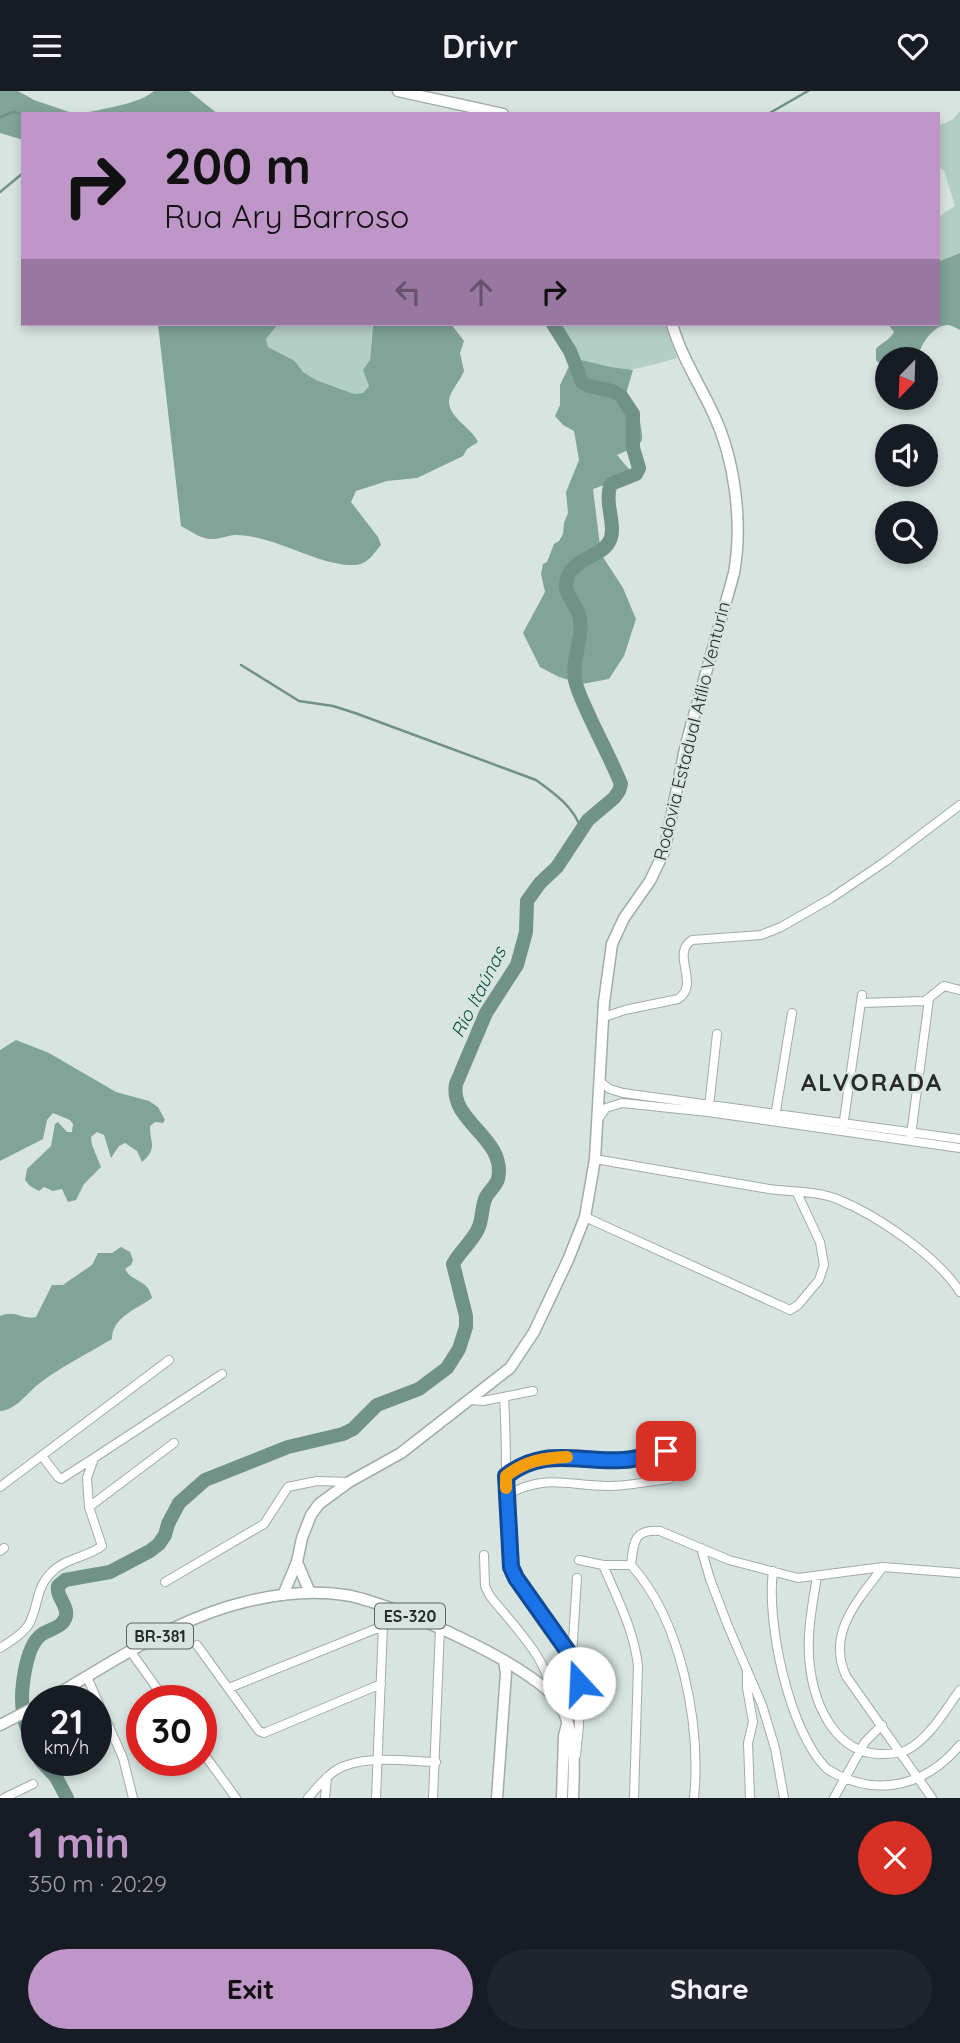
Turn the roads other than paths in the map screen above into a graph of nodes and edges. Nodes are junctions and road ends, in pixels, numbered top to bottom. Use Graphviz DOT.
graph roads {
  1 [pos="398,91"];
  2 [pos="494,112"];
  3 [pos="673,326"];
  4 [pos="960,805"];
  5 [pos="960,990"];
  6 [pos="929,999"];
  7 [pos="604,1002"];
  8 [pos="625,1010"];
  9 [pos="792,1013"];
  10 [pos="604,1017"];
  11 [pos="718,1034"];
  12 [pos="600,1082"];
  13 [pos="709,1107"];
  14 [pos="599,1118"];
  15 [pos="775,1118"];
  16 [pos="843,1128"];
  17 [pos="911,1137"];
  18 [pos="960,1139"];
  19 [pos="960,1148"];
  20 [pos="595,1159"];
  21 [pos="797,1193"];
  22 [pos="585,1217"];
  23 [pos="960,1292"];
  24 [pos="169,1360"];
  25 [pos="222,1374"];
  26 [pos="533,1391"];
  27 [pos="504,1397"];
  28 [pos="470,1400"];
  29 [pos="174,1443"];
  30 [pos="666,1451"];
  31 [pos="42,1456"];
  32 [pos="94,1458"];
  33 [pos="506,1476"];
  34 [pos="669,1479"];
  35 [pos="349,1482"];
  36 [pos="0,1487"];
  37 [pos="506,1495"];
  38 [pos="89,1507"];
  39 [pos="701,1548"];
  40 [pos="484,1555"];
  41 [pos="579,1560"];
  42 [pos="297,1562"];
  43 [pos="603,1565"];
  44 [pos="631,1565"];
  45 [pos="883,1567"];
  46 [pos="774,1571"];
  47 [pos="960,1573"];
  48 [pos="817,1577"];
  49 [pos="577,1578"];
  50 [pos="164,1582"];
  51 [pos="310,1593"];
  52 [pos="283,1595"];
  53 [pos="387,1606"];
  54 [pos="383,1626"];
  55 [pos="440,1628"];
  56 [pos="197,1645"];
  57 [pos="0,1648"];
  58 [pos="481,1649"];
  59 [pos="131,1652"];
  60 [pos="572,1657"];
  61 [pos="504,1662"];
  62 [pos="747,1668"];
  63 [pos="87,1677"];
  64 [pos="380,1684"];
  65 [pos="73,1685"];
  66 [pos="155,1685"];
  67 [pos="229,1688"];
  68 [pos="503,1688"];
  69 [pos="960,1690"];
  70 [pos="550,1693"];
  71 [pos="21,1715"];
  72 [pos="0,1725"];
  73 [pos="882,1725"];
  74 [pos="960,1745"];
  75 [pos="861,1750"];
  76 [pos="901,1752"];
  77 [pos="569,1758"];
  78 [pos="377,1761"];
  79 [pos="436,1762"];
  80 [pos="217,1772"];
  81 [pos="327,1776"];
  82 [pos="844,1781"];
  83 [pos="919,1782"];
  84 [pos="33,1784"];
  85 [pos="4,1798"];
  86 [pos="133,1798"];
  87 [pos="236,1798"];
  88 [pos="308,1798"];
  89 [pos="325,1798"];
  90 [pos="376,1798"];
  91 [pos="433,1798"];
  92 [pos="497,1798"];
  93 [pos="562,1798"];
  94 [pos="573,1798"];
  95 [pos="634,1798"];
  96 [pos="694,1798"];
  97 [pos="750,1798"];
  98 [pos="784,1798"];
  99 [pos="834,1798"];
  100 [pos="932,1798"];
  1 -- 2 [label="main road"];
  3 -- 7 [label="main road, Rodovia Estadual Atílio Venturin"];
  4 -- 8 [label="street"];
  5 -- 6 [label="street"];
  6 -- 16 [label="street"];
  6 -- 17 [label="street"];
  7 -- 8 [label="street"];
  7 -- 10 [label="main road, Rodovia Estadual Atílio Venturin"];
  8 -- 10 [label="street"];
  9 -- 15 [label="street"];
  10 -- 12 [label="main road, Rodovia Estadual Atílio Venturin"];
  11 -- 13 [label="street"];
  12 -- 13 [label="street"];
  12 -- 14 [label="main road, Rodovia Estadual Atílio Venturin"];
  13 -- 14 [label="street"];
  13 -- 15 [label="street"];
  14 -- 20 [label="main road, Rodovia Estadual Atílio Venturin"];
  15 -- 16 [label="street"];
  16 -- 17 [label="street"];
  17 -- 18 [label="street"];
  17 -- 19 [label="street"];
  20 -- 21 [label="street"];
  20 -- 22 [label="main road, Rodovia Estadual Atílio Venturin"];
  21 -- 22 [label="street"];
  21 -- 23 [label="street"];
  22 -- 28 [label="main road, Rodovia Estadual Atílio Venturin"];
  24 -- 31 [label="street"];
  25 -- 32 [label="street"];
  26 -- 27 [label="street"];
  27 -- 28 [label="street"];
  27 -- 33 [label="street"];
  28 -- 35 [label="main road, Rodovia Estadual Atílio Venturin"];
  29 -- 38 [label="street"];
  30 -- 33 [label="street"];
  31 -- 32 [label="street"];
  31 -- 36 [label="street"];
  32 -- 38 [label="street"];
  33 -- 37 [label="street"];
  34 -- 37 [label="street"];
  35 -- 42 [label="main road, Rodovia Estadual Atílio Venturin"];
  35 -- 50 [label="street"];
  37 -- 60 [label="street"];
  38 -- 57 [label="street"];
  39 -- 44 [label="street"];
  39 -- 46 [label="street"];
  39 -- 62 [label="street"];
  40 -- 70 [label="street"];
  41 -- 43 [label="street"];
  42 -- 51 [label="main road"];
  42 -- 52 [label="main road, Rodovia Estadual Atílio Venturin"];
  43 -- 44 [label="street"];
  43 -- 95 [label="street"];
  44 -- 96 [label="street"];
  45 -- 47 [label="street"];
  45 -- 48 [label="street"];
  45 -- 73 [label="street"];
  46 -- 48 [label="street"];
  46 -- 82 [label="street"];
  48 -- 75 [label="street"];
  49 -- 60 [label="street"];
  51 -- 52 [label="main road, BR-381"];
  51 -- 53 [label="main road, ES-320"];
  52 -- 59 [label="main road, BR-381"];
  53 -- 54 [label="street"];
  53 -- 55 [label="main road, ES-320"];
  54 -- 64 [label="street"];
  54 -- 67 [label="street"];
  55 -- 58 [label="main road, ES-320"];
  55 -- 79 [label="street"];
  56 -- 67 [label="street"];
  58 -- 61 [label="main road, ES-320"];
  58 -- 68 [label="main road"];
  59 -- 63 [label="main road, BR-381"];
  59 -- 66 [label="street"];
  60 -- 77 [label="street"];
  61 -- 68 [label="main road"];
  61 -- 70 [label="main road, ES-320"];
  62 -- 97 [label="street"];
  62 -- 98 [label="street"];
  63 -- 65 [label="main road, BR-381"];
  63 -- 86 [label="street"];
  64 -- 67 [label="street"];
  64 -- 78 [label="street"];
  68 -- 92 [label="main road"];
  69 -- 76 [label="street"];
  70 -- 77 [label="main road, ES-320"];
  71 -- 72 [label="main road"];
  73 -- 75 [label="street"];
  73 -- 76 [label="street"];
  74 -- 83 [label="street"];
  75 -- 76 [label="street"];
  75 -- 82 [label="street"];
  76 -- 83 [label="street"];
  77 -- 93 [label="main road"];
  77 -- 94 [label="main road, ES-320"];
  78 -- 79 [label="street"];
  78 -- 81 [label="street"];
  78 -- 90 [label="street"];
  79 -- 91 [label="street"];
  80 -- 87 [label="street"];
  81 -- 88 [label="street"];
  81 -- 89 [label="street"];
  82 -- 83 [label="street"];
  82 -- 99 [label="street"];
  83 -- 100 [label="street"];
  84 -- 85 [label="street"];
}
